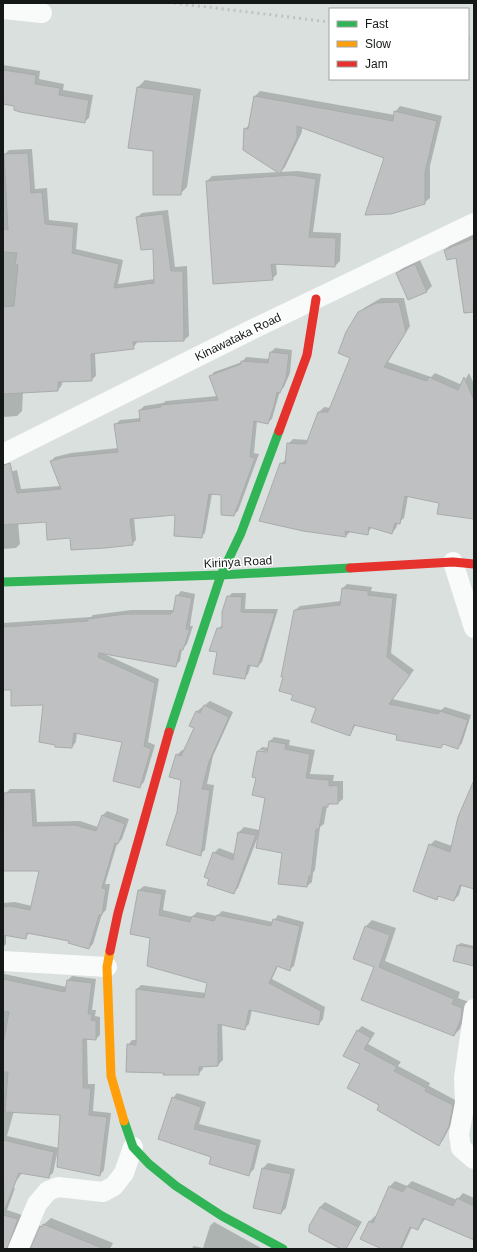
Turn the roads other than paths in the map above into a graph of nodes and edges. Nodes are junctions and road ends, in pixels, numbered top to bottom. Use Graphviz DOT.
graph roads {
  1 [pos="3,9"];
  2 [pos="42,13"];
  3 [pos="474,223"];
  4 [pos="316,299"];
  5 [pos="3,454"];
  6 [pos="453,562"];
  7 [pos="474,564"];
  8 [pos="221,575"];
  9 [pos="3,582"];
  10 [pos="474,628"];
  11 [pos="3,960"];
  12 [pos="107,967"];
  13 [pos="474,1009"];
  14 [pos="133,1147"];
  15 [pos="474,1159"];
  16 [pos="18,1249"];
  17 [pos="283,1249"];
  1 -- 2 [label="street"];
  3 -- 4 [label="street, Kinawataka Road"];
  4 -- 5 [label="street, Kinawataka Road"];
  4 -- 8 [label="street"];
  6 -- 7 [label="street, Kirinya Road"];
  6 -- 8 [label="street, Kirinya Road"];
  6 -- 10 [label="street"];
  8 -- 9 [label="street, Kirinya Road"];
  8 -- 12 [label="street"];
  11 -- 12 [label="street"];
  12 -- 14 [label="street"];
  13 -- 15 [label="street"];
  14 -- 16 [label="street"];
  14 -- 17 [label="street"];
}
